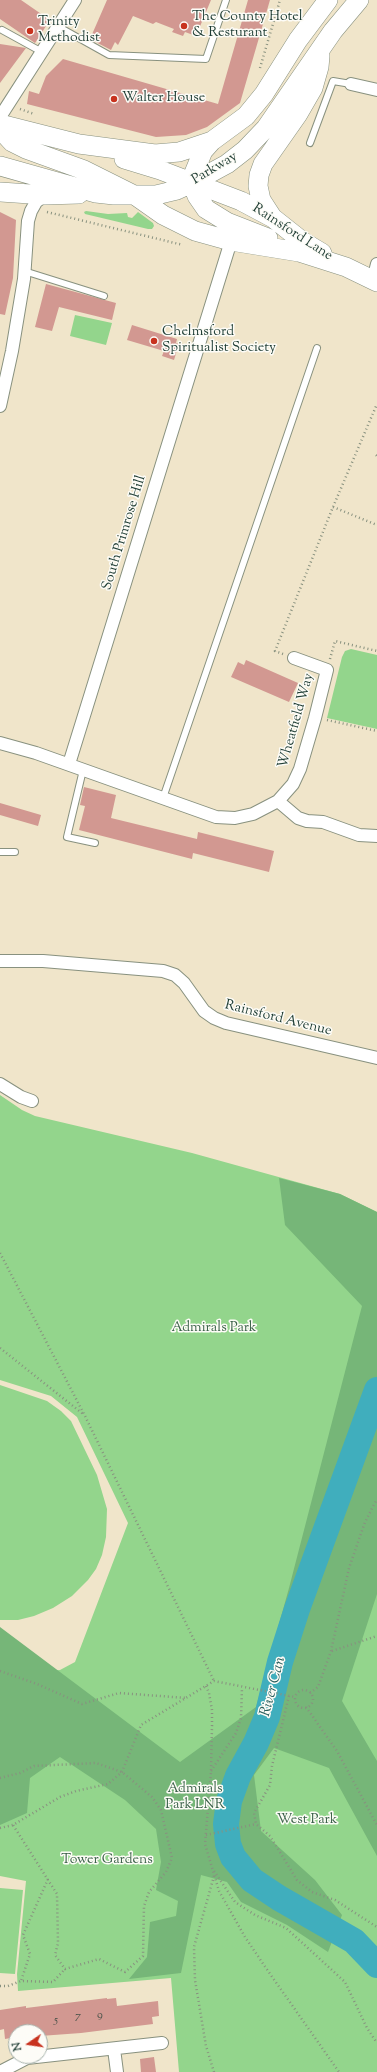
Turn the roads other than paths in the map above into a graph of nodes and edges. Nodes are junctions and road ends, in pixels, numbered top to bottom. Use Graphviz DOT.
graph roads {
  1 [pos="75,0"];
  2 [pos="226,0"];
  3 [pos="328,0"];
  4 [pos="360,0"];
  5 [pos="59,27"];
  6 [pos="2,30"];
  7 [pos="320,49"];
  8 [pos="42,52"];
  9 [pos="352,84"];
  10 [pos="377,90"];
  11 [pos="0,127"];
  12 [pos="212,141"];
  13 [pos="310,143"];
  14 [pos="79,144"];
  15 [pos="0,166"];
  16 [pos="192,183"];
  17 [pos="0,192"];
  18 [pos="96,193"];
  19 [pos="46,195"];
  20 [pos="136,196"];
  21 [pos="272,218"];
  22 [pos="232,241"];
  23 [pos="299,252"];
  24 [pos="346,267"];
  25 [pos="24,271"];
  26 [pos="376,275"];
  27 [pos="104,296"];
  28 [pos="317,348"];
  29 [pos="0,406"];
  30 [pos="294,658"];
  31 [pos="0,743"];
  32 [pos="69,764"];
  33 [pos="83,770"];
  34 [pos="163,798"];
  35 [pos="278,801"];
  36 [pos="377,836"];
  37 [pos="96,844"];
  38 [pos="0,852"];
  39 [pos="14,852"];
  40 [pos="0,961"];
  41 [pos="377,1058"];
  42 [pos="0,1084"];
  43 [pos="32,1101"];
  44 [pos="162,2043"];
  45 [pos="114,2049"];
  46 [pos="0,2072"];
  47 [pos="117,2072"];
  1 -- 5 [label="street"];
  2 -- 5 [label="lane"];
  3 -- 12 [label="main road, Parkway"];
  4 -- 7 [label="main road, Parkway"];
  5 -- 8 [label="street"];
  6 -- 8 [label="lane"];
  7 -- 16 [label="main road, Parkway"];
  7 -- 21 [label="main road"];
  8 -- 11 [label="street"];
  9 -- 10 [label="street"];
  9 -- 13 [label="lane"];
  11 -- 14 [label="main road, Parkway"];
  11 -- 20 [label="main road, Rainsford Lane"];
  12 -- 14 [label="main road, Parkway"];
  12 -- 16 [label="main road"];
  14 -- 16 [label="main road, Rainsford Lane"];
  15 -- 18 [label="main road, Parkway"];
  16 -- 20 [label="main road, Parkway"];
  16 -- 21 [label="main road, Rainsford Lane"];
  16 -- 23 [label="main road"];
  17 -- 19 [label="main road"];
  18 -- 19 [label="main road"];
  18 -- 20 [label="main road, Parkway"];
  19 -- 25 [label="street"];
  20 -- 22 [label="main road, Rainsford Lane"];
  21 -- 24 [label="main road, Rainsford Lane"];
  22 -- 23 [label="main road, Rainsford Lane"];
  22 -- 32 [label="street, South Primrose Hill"];
  23 -- 24 [label="main road, Rainsford Lane"];
  24 -- 26 [label="main road, Rainsford Lane"];
  25 -- 27 [label="lane"];
  25 -- 29 [label="street"];
  28 -- 34 [label="lane"];
  30 -- 35 [label="street, Wheatfield Way"];
  31 -- 32 [label="street"];
  32 -- 33 [label="street, Wheatfield Way"];
  33 -- 34 [label="street, Wheatfield Way"];
  33 -- 37 [label="lane"];
  34 -- 35 [label="street, Wheatfield Way"];
  35 -- 36 [label="street"];
  38 -- 39 [label="lane"];
  40 -- 41 [label="street, Rainsford Avenue"];
  42 -- 43 [label="street"];
  44 -- 45 [label="street"];
  45 -- 46 [label="street"];
  45 -- 47 [label="street"];
}
